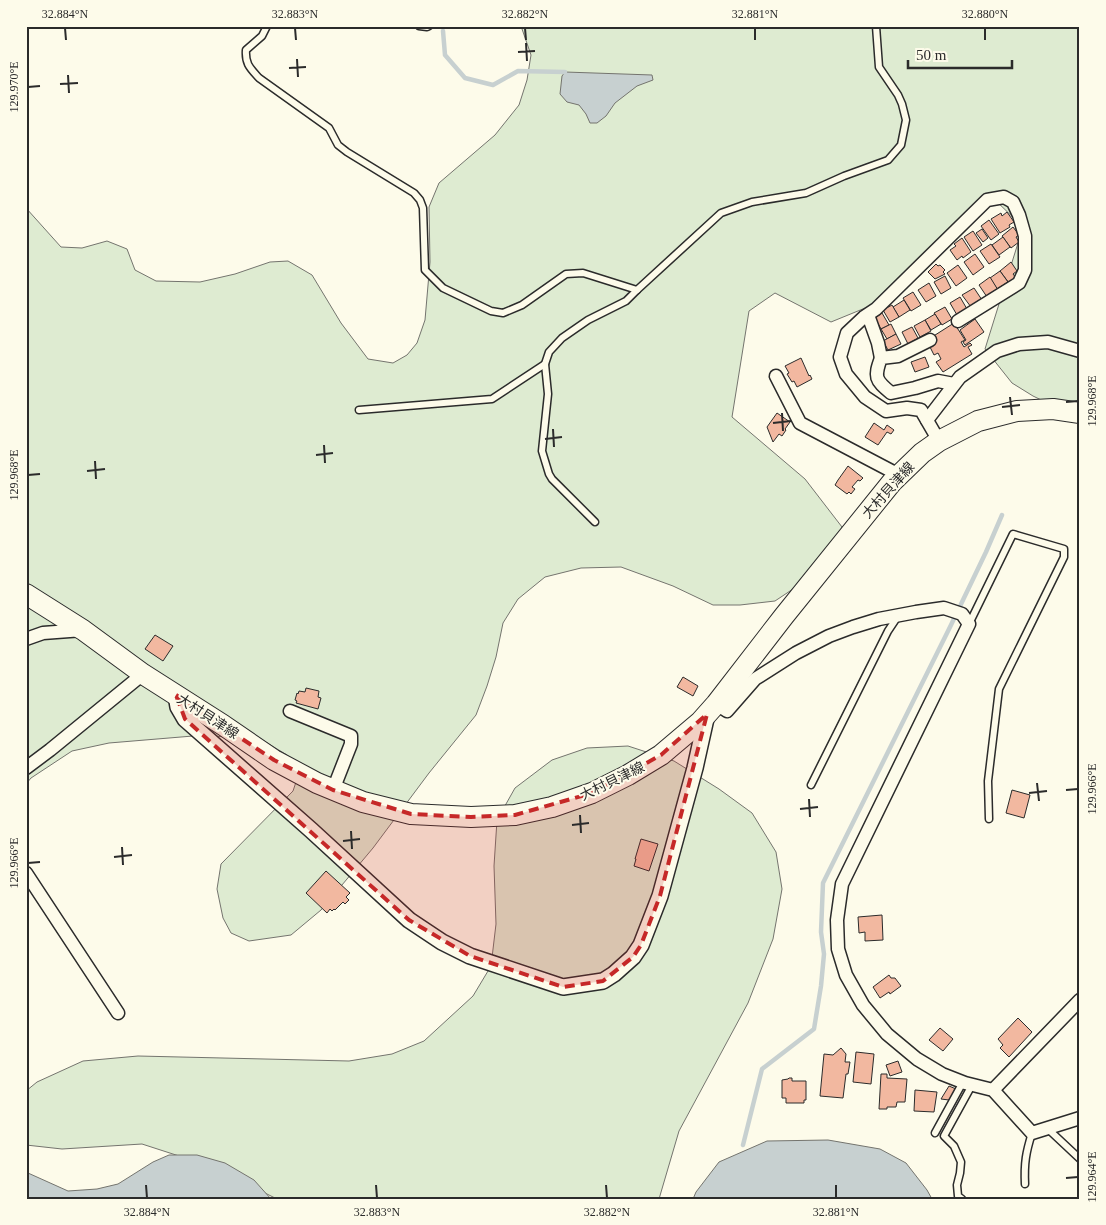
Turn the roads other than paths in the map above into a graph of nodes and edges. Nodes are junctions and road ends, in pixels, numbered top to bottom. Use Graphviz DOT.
graph roads {
  1 [pos="267,26"];
  2 [pos="419,26"];
  3 [pos="430,26"];
  4 [pos="876,26"];
  5 [pos="637,290"];
  6 [pos="868,315"];
  7 [pos="958,321"];
  8 [pos="930,340"];
  9 [pos="1080,351"];
  10 [pos="881,358"];
  11 [pos="545,364"];
  12 [pos="776,376"];
  13 [pos="954,384"];
  14 [pos="359,410"];
  15 [pos="1080,413"];
  16 [pos="927,420"];
  17 [pos="939,441"];
  18 [pos="899,475"];
  19 [pos="595,522"];
  20 [pos="26,594"];
  21 [pos="899,615"];
  22 [pos="969,624"];
  23 [pos="83,630"];
  24 [pos="26,639"];
  25 [pos="143,674"];
  26 [pos="176,695"];
  27 [pos="711,709"];
  28 [pos="290,711"];
  29 [pos="26,768"];
  30 [pos="811,785"];
  31 [pos="333,790"];
  32 [pos="989,820"];
  33 [pos="26,873"];
  34 [pos="1080,1000"];
  35 [pos="118,1013"];
  36 [pos="967,1083"];
  37 [pos="993,1090"];
  38 [pos="1080,1118"];
  39 [pos="1048,1128"];
  40 [pos="935,1133"];
  41 [pos="1032,1133"];
  42 [pos="1080,1159"];
  43 [pos="1025,1184"];
  44 [pos="962,1199"];
  1 -- 5 [label="lane"];
  2 -- 3 [label="lane"];
  4 -- 5 [label="lane"];
  5 -- 11 [label="lane"];
  6 -- 7 [label="street"];
  6 -- 10 [label="street"];
  6 -- 16 [label="street"];
  8 -- 10 [label="street"];
  9 -- 13 [label="street"];
  10 -- 13 [label="street"];
  11 -- 14 [label="lane"];
  11 -- 19 [label="lane"];
  12 -- 18 [label="street"];
  13 -- 16 [label="street"];
  15 -- 17 [label="main road, 大村貝津線"];
  16 -- 17 [label="street"];
  17 -- 18 [label="main road, 大村貝津線"];
  18 -- 27 [label="main road, 大村貝津線"];
  20 -- 23 [label="main road, 大村貝津線"];
  21 -- 22 [label="street"];
  21 -- 27 [label="street"];
  21 -- 30 [label="lane"];
  22 -- 32 [label="lane"];
  22 -- 36 [label="street"];
  23 -- 24 [label="street"];
  23 -- 25 [label="main road, 大村貝津線"];
  25 -- 26 [label="main road, 大村貝津線"];
  25 -- 29 [label="street"];
  26 -- 27 [label="street"];
  26 -- 31 [label="main road, 大村貝津線"];
  27 -- 31 [label="main road, 大村貝津線"];
  28 -- 31 [label="street"];
  33 -- 35 [label="street"];
  34 -- 37 [label="street"];
  36 -- 37 [label="street"];
  36 -- 40 [label="lane"];
  36 -- 44 [label="lane"];
  37 -- 41 [label="street"];
  38 -- 39 [label="street"];
  39 -- 41 [label="street"];
  39 -- 42 [label="lane"];
  41 -- 43 [label="lane"];
}
